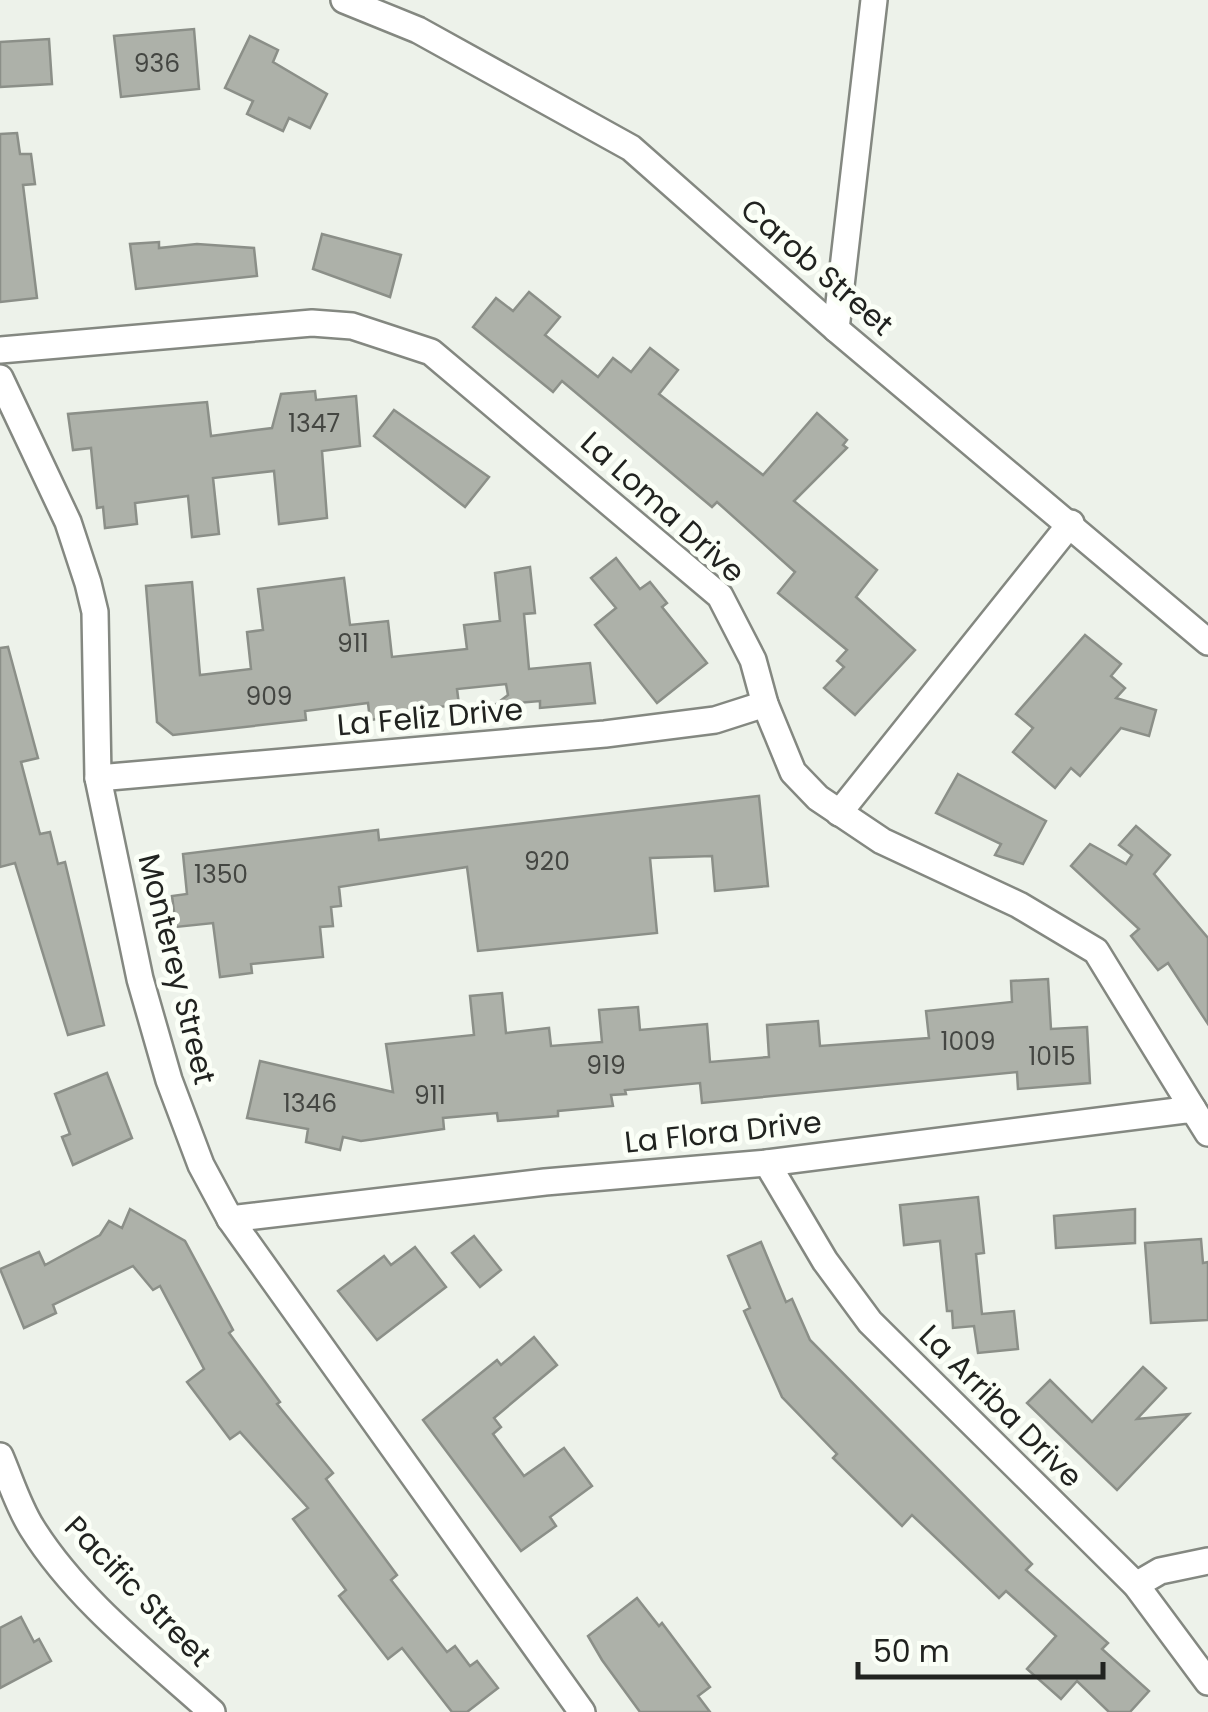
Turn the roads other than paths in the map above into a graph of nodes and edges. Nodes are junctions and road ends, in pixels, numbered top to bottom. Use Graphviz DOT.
graph roads {
  1 [pos="344,0"];
  2 [pos="874,0"];
  3 [pos="836,328"];
  4 [pos="0,350"];
  5 [pos="0,378"];
  6 [pos="1071,523"];
  7 [pos="1208,642"];
  8 [pos="765,704"];
  9 [pos="98,778"];
  10 [pos="839,813"];
  11 [pos="1193,1109"];
  12 [pos="1208,1133"];
  13 [pos="767,1163"];
  14 [pos="230,1220"];
  15 [pos="0,1456"];
  16 [pos="1208,1561"];
  17 [pos="1136,1585"];
  18 [pos="1208,1682"];
  19 [pos="212,1712"];
  20 [pos="582,1712"];
  1 -- 3 [label="street, Carob Street"];
  2 -- 3 [label="street"];
  3 -- 6 [label="street, Carob Street"];
  4 -- 8 [label="street, La Loma Drive"];
  5 -- 9 [label="street, Monterey Street"];
  6 -- 7 [label="street, Carob Street"];
  6 -- 10 [label="street"];
  8 -- 9 [label="street, La Feliz Drive"];
  8 -- 10 [label="street, La Loma Drive"];
  9 -- 14 [label="street, Monterey Street"];
  10 -- 11 [label="street, La Loma Drive"];
  11 -- 12 [label="street"];
  11 -- 13 [label="street, La Flora Drive"];
  13 -- 14 [label="street, La Flora Drive"];
  13 -- 17 [label="street, La Arriba Drive"];
  14 -- 20 [label="street, Monterey Street"];
  15 -- 19 [label="street, Pacific Street"];
  16 -- 17 [label="street"];
  17 -- 18 [label="street, La Arriba Drive"];
}
